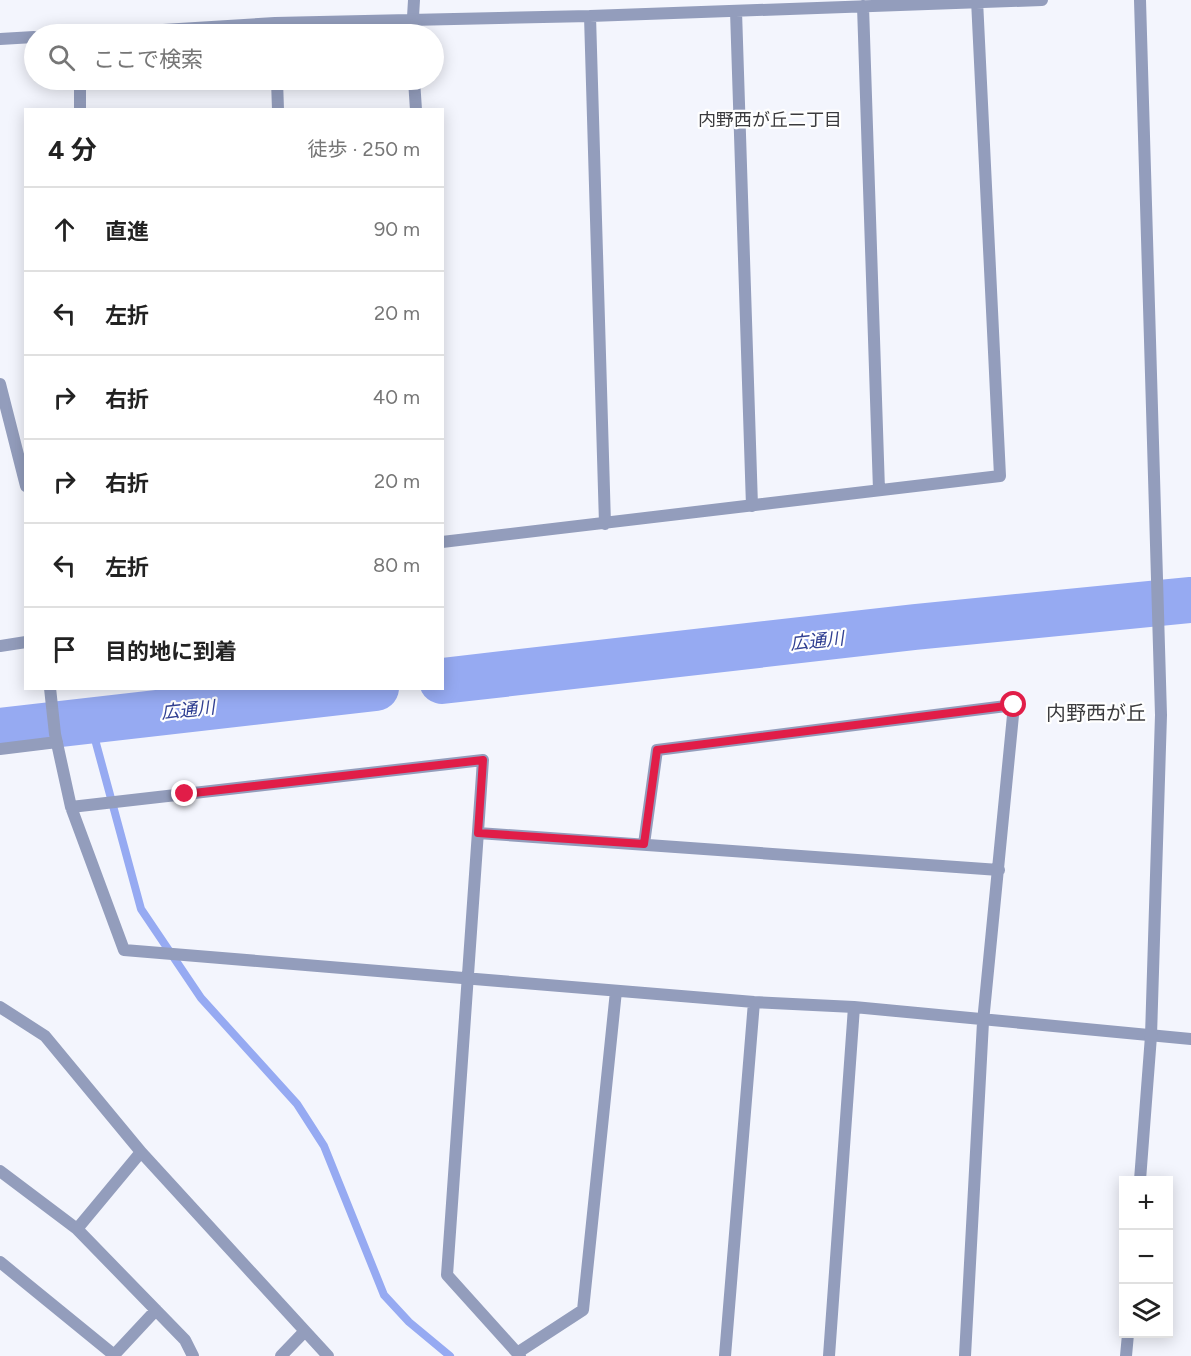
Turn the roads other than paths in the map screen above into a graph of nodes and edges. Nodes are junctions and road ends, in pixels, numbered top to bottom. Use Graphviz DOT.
graph roads {
  1 [pos="414,0"];
  2 [pos="1042,0"];
  3 [pos="1140,0"];
  4 [pos="977,1"];
  5 [pos="862,6"];
  6 [pos="736,11"];
  7 [pos="590,16"];
  8 [pos="411,19"];
  9 [pos="344,24"];
  10 [pos="411,24"];
  11 [pos="24,38"];
  12 [pos="0,39"];
  13 [pos="80,90"];
  14 [pos="277,90"];
  15 [pos="415,90"];
  16 [pos="80,108"];
  17 [pos="278,108"];
  18 [pos="416,108"];
  19 [pos="0,384"];
  20 [pos="24,478"];
  21 [pos="879,490"];
  22 [pos="752,506"];
  23 [pos="605,524"];
  24 [pos="444,542"];
  25 [pos="24,642"];
  26 [pos="0,646"];
  27 [pos="51,690"];
  28 [pos="56,738"];
  29 [pos="0,749"];
  30 [pos="71,807"];
  31 [pos="478,833"];
  32 [pos="644,844"];
  33 [pos="999,870"];
  34 [pos="468,980"];
  35 [pos="616,991"];
  36 [pos="754,1002"];
  37 [pos="0,1007"];
  38 [pos="854,1007"];
  39 [pos="983,1022"];
  40 [pos="1151,1036"];
  41 [pos="1191,1040"];
  42 [pos="141,1152"];
  43 [pos="0,1171"];
  44 [pos="1140,1176"];
  45 [pos="77,1229"];
  46 [pos="0,1262"];
  47 [pos="156,1310"];
  48 [pos="305,1331"];
  49 [pos="1128,1338"];
  50 [pos="519,1354"];
  51 [pos="193,1356"];
  52 [pos="281,1356"];
  53 [pos="328,1356"];
  54 [pos="725,1356"];
  55 [pos="829,1356"];
  56 [pos="965,1356"];
  57 [pos="1126,1356"];
  1 -- 8 [label="street"];
  2 -- 4 [label="street"];
  3 -- 40 [label="street"];
  4 -- 5 [label="street"];
  4 -- 21 [label="street"];
  5 -- 6 [label="street"];
  5 -- 21 [label="street"];
  6 -- 7 [label="street"];
  6 -- 22 [label="street"];
  7 -- 8 [label="street"];
  7 -- 23 [label="street"];
  8 -- 9 [label="street"];
  8 -- 10 [label="street"];
  11 -- 12 [label="street"];
  13 -- 16 [label="street"];
  14 -- 17 [label="street"];
  15 -- 18 [label="street"];
  19 -- 20 [label="street"];
  21 -- 22 [label="street"];
  22 -- 23 [label="street"];
  23 -- 24 [label="street"];
  25 -- 26 [label="street"];
  27 -- 28 [label="street"];
  28 -- 29 [label="street"];
  28 -- 30 [label="street"];
  30 -- 31 [label="street"];
  30 -- 34 [label="street"];
  31 -- 32 [label="street"];
  31 -- 34 [label="street"];
  32 -- 33 [label="street"];
  32 -- 33 [label="street"];
  33 -- 39 [label="street"];
  34 -- 35 [label="street"];
  34 -- 50 [label="street"];
  35 -- 36 [label="street"];
  35 -- 50 [label="street"];
  36 -- 38 [label="street"];
  36 -- 54 [label="street"];
  37 -- 42 [label="street"];
  38 -- 39 [label="street"];
  38 -- 55 [label="street"];
  39 -- 40 [label="street"];
  39 -- 56 [label="street"];
  40 -- 41 [label="street"];
  40 -- 44 [label="street"];
  42 -- 45 [label="street"];
  42 -- 48 [label="street"];
  43 -- 45 [label="street"];
  45 -- 47 [label="street"];
  46 -- 47 [label="street"];
  47 -- 51 [label="street"];
  48 -- 52 [label="street"];
  48 -- 53 [label="street"];
  49 -- 57 [label="street"];
}
